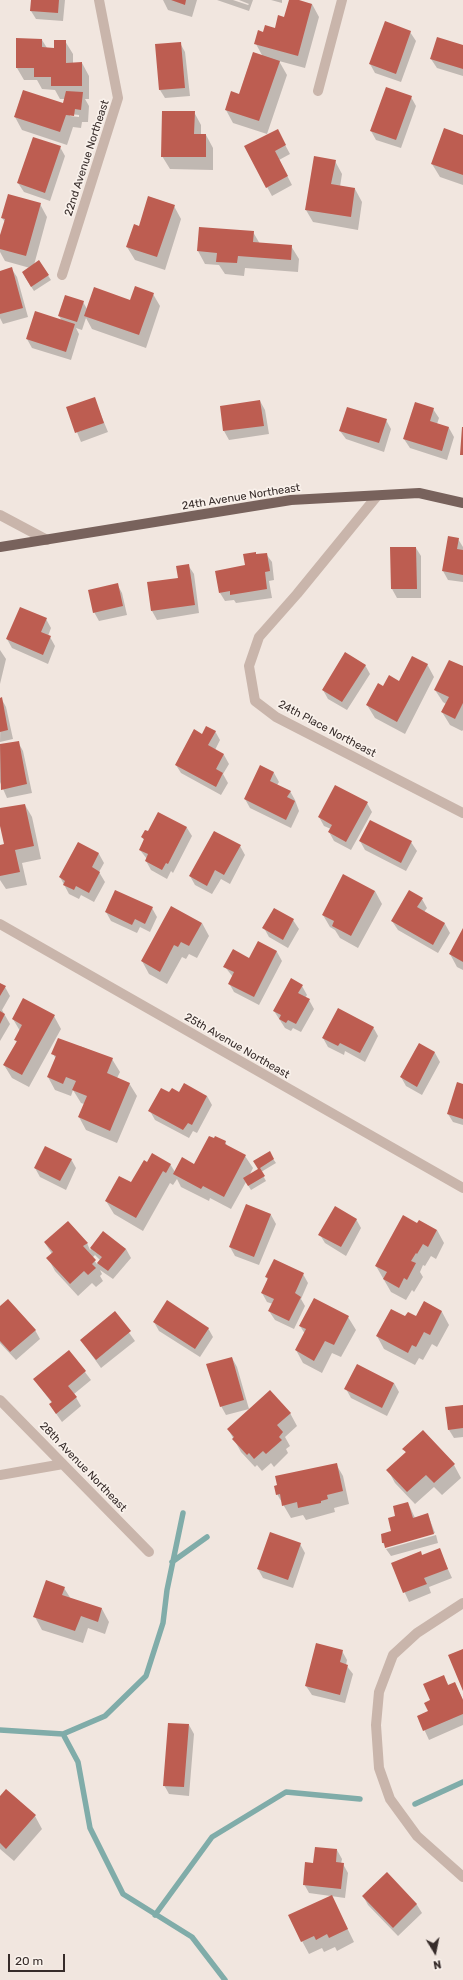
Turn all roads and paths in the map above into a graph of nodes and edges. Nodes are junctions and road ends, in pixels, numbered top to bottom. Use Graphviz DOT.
graph roads {
  1 [pos="99,0"];
  2 [pos="342,0"];
  3 [pos="318,91"];
  4 [pos="62,276"];
  5 [pos="377,496"];
  6 [pos="463,503"];
  7 [pos="0,515"];
  8 [pos="48,540"];
  9 [pos="16,545"];
  10 [pos="0,547"];
  11 [pos="0,552"];
  12 [pos="463,813"];
  13 [pos="0,924"];
  14 [pos="462,1185"];
  15 [pos="0,1400"];
  16 [pos="63,1464"];
  17 [pos="0,1475"];
  18 [pos="149,1552"];
  19 [pos="463,1603"];
  20 [pos="463,1877"];
  1 -- 4 [label="street, 22nd Avenue Northeast"];
  2 -- 3 [label="street"];
  5 -- 6 [label="main road, 24th Avenue Northeast"];
  5 -- 8 [label="main road, 24th Avenue Northeast"];
  5 -- 12 [label="street, 24th Place Northeast"];
  7 -- 8 [label="street"];
  8 -- 9 [label="main road, 24th Avenue Northeast"];
  9 -- 10 [label="main road, 24th Avenue Northeast"];
  9 -- 11 [label="street"];
  13 -- 14 [label="street, 25th Avenue Northeast"];
  15 -- 16 [label="street, 28th Avenue Northeast"];
  16 -- 17 [label="street"];
  16 -- 18 [label="street, 28th Avenue Northeast"];
  19 -- 20 [label="street"];
}
